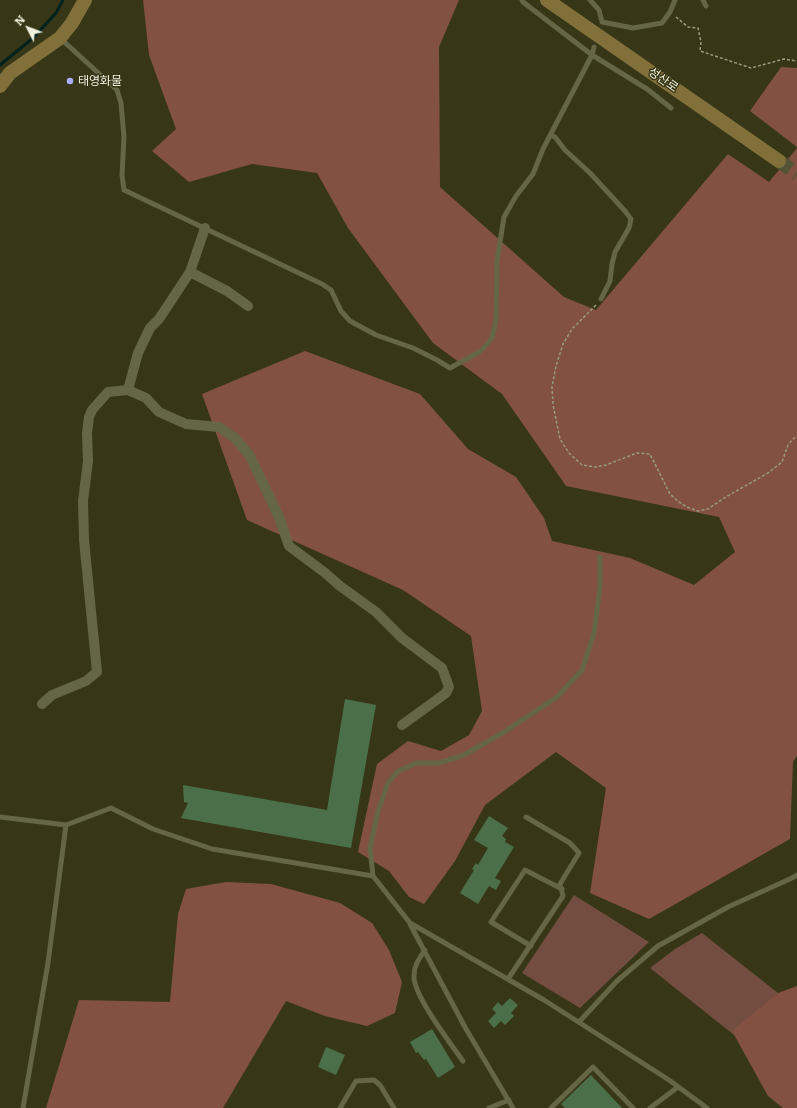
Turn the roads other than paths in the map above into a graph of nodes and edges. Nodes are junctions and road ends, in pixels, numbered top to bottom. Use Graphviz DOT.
graph roads {
  1 [pos="85,0"];
  2 [pos="522,0"];
  3 [pos="547,0"];
  4 [pos="590,0"];
  5 [pos="675,0"];
  6 [pos="703,0"];
  7 [pos="706,6"];
  8 [pos="60,38"];
  9 [pos="594,47"];
  10 [pos="592,55"];
  11 [pos="0,86"];
  12 [pos="671,108"];
  13 [pos="550,135"];
  14 [pos="779,161"];
  15 [pos="205,228"];
  16 [pos="190,272"];
  17 [pos="602,299"];
  18 [pos="248,306"];
  19 [pos="128,390"];
  20 [pos="600,557"];
  21 [pos="42,704"];
  22 [pos="402,725"];
  23 [pos="0,817"];
  24 [pos="526,817"];
  25 [pos="66,825"];
  26 [pos="797,875"];
  27 [pos="373,876"];
  28 [pos="562,889"];
  29 [pos="410,923"];
  30 [pos="531,946"];
  31 [pos="424,950"];
  32 [pos="508,979"];
  33 [pos="579,1022"];
  34 [pos="463,1061"];
  35 [pos="678,1087"];
  36 [pos="509,1100"];
  37 [pos="23,1108"];
  38 [pos="340,1108"];
  39 [pos="394,1108"];
  40 [pos="489,1108"];
  41 [pos="513,1108"];
  42 [pos="551,1108"];
  43 [pos="634,1108"];
  44 [pos="650,1108"];
  45 [pos="707,1108"];
  1 -- 8 [label="main road"];
  2 -- 10 [label="lane"];
  3 -- 14 [label="main road, 성산로"];
  4 -- 5 [label="lane"];
  6 -- 7 [label="lane"];
  8 -- 11 [label="main road"];
  8 -- 15 [label="lane"];
  9 -- 10 [label="lane"];
  10 -- 12 [label="lane"];
  10 -- 13 [label="lane"];
  13 -- 15 [label="lane"];
  13 -- 17 [label="lane"];
  15 -- 16 [label="street"];
  16 -- 18 [label="street"];
  16 -- 19 [label="street"];
  19 -- 21 [label="street"];
  19 -- 22 [label="street"];
  20 -- 27 [label="lane"];
  23 -- 25 [label="lane"];
  24 -- 28 [label="lane"];
  25 -- 27 [label="lane"];
  25 -- 37 [label="lane"];
  26 -- 33 [label="lane"];
  27 -- 29 [label="lane"];
  28 -- 30 [label="lane"];
  28 -- 30 [label="lane"];
  29 -- 31 [label="lane"];
  29 -- 32 [label="lane"];
  30 -- 32 [label="lane"];
  31 -- 34 [label="lane"];
  31 -- 36 [label="lane"];
  32 -- 33 [label="lane"];
  33 -- 35 [label="lane"];
  35 -- 44 [label="lane"];
  35 -- 45 [label="lane"];
  36 -- 40 [label="lane"];
  36 -- 41 [label="lane"];
  38 -- 39 [label="lane"];
  42 -- 43 [label="lane"];
}
